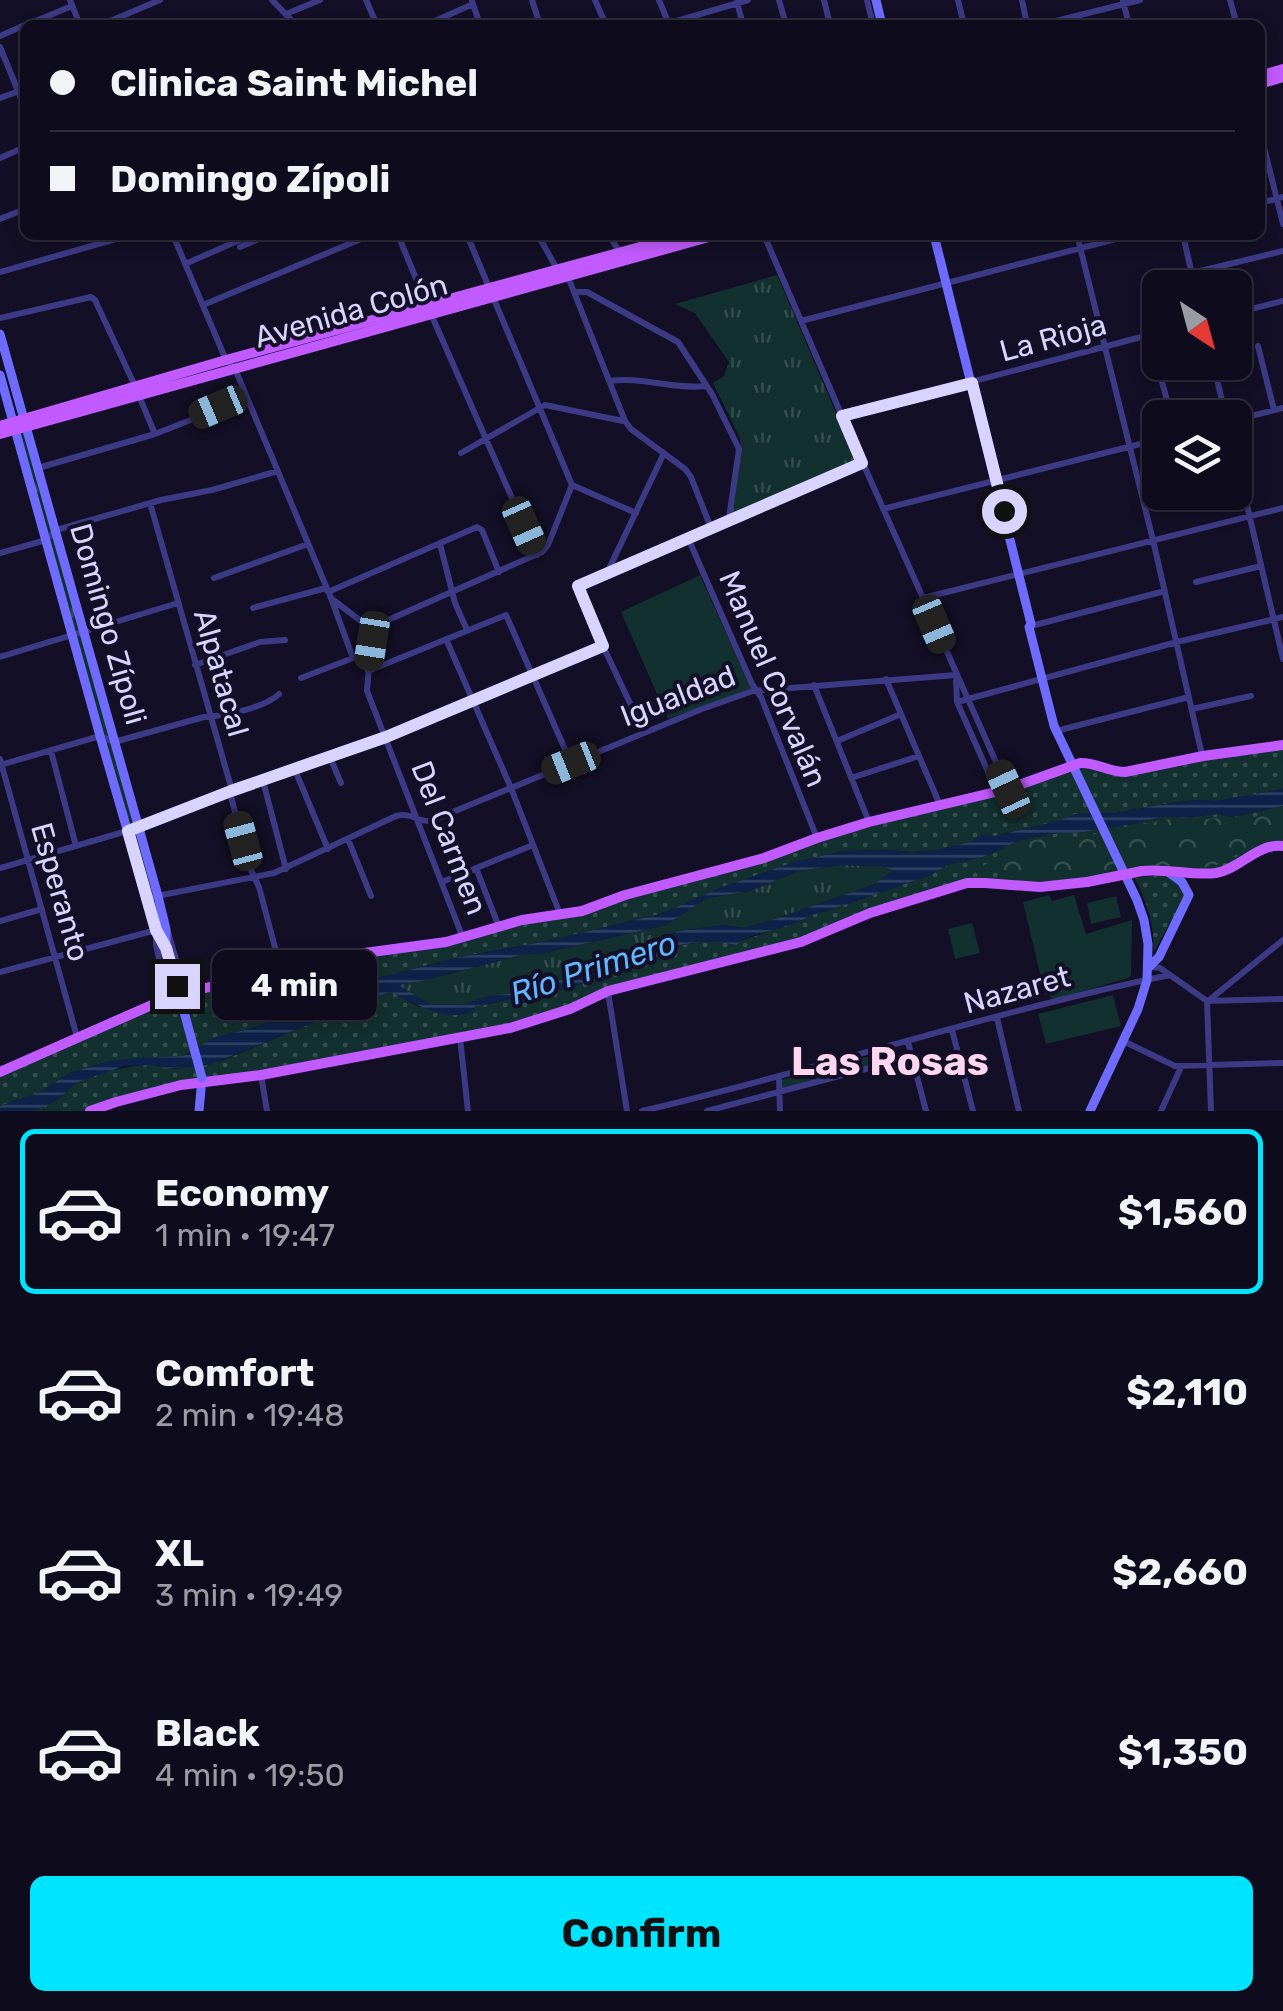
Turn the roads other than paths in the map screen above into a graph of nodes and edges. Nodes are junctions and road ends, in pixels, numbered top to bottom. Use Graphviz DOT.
graph roads {
  1 [pos="160,0"];
  2 [pos="272,0"];
  3 [pos="320,0"];
  4 [pos="748,0"];
  5 [pos="1140,0"];
  6 [pos="473,2"];
  7 [pos="737,2"];
  8 [pos="1123,2"];
  9 [pos="71,3"];
  10 [pos="286,14"];
  11 [pos="35,20"];
  12 [pos="112,20"];
  13 [pos="291,20"];
  14 [pos="436,20"];
  15 [pos="680,20"];
  16 [pos="1058,20"];
  17 [pos="0,47"];
  18 [pos="20,86"];
  19 [pos="1265,147"];
  20 [pos="1280,198"];
  21 [pos="1283,224"];
  22 [pos="112,240"];
  23 [pos="174,240"];
  24 [pos="242,240"];
  25 [pos="256,240"];
  26 [pos="353,240"];
  27 [pos="400,240"];
  28 [pos="468,240"];
  29 [pos="541,240"];
  30 [pos="612,240"];
  31 [pos="666,240"];
  32 [pos="695,240"];
  33 [pos="766,240"];
  34 [pos="934,240"];
  35 [pos="1078,240"];
  36 [pos="1111,240"];
  37 [pos="1183,240"];
  38 [pos="240,247"];
  39 [pos="1080,248"];
  40 [pos="1283,251"];
  41 [pos="620,253"];
  42 [pos="185,264"];
  43 [pos="1191,270"];
  44 [pos="1204,270"];
  45 [pos="0,272"];
  46 [pos="562,272"];
  47 [pos="945,284"];
  48 [pos="574,292"];
  49 [pos="492,293"];
  50 [pos="1283,301"];
  51 [pos="203,306"];
  52 [pos="1252,308"];
  53 [pos="429,310"];
  54 [pos="0,318"];
  55 [pos="801,321"];
  56 [pos="0,334"];
  57 [pos="1142,337"];
  58 [pos="1258,346"];
  59 [pos="1106,347"];
  60 [pos="230,365"];
  61 [pos="0,376"];
  62 [pos="610,381"];
  63 [pos="970,383"];
  64 [pos="706,386"];
  65 [pos="137,391"];
  66 [pos="246,398"];
  67 [pos="538,407"];
  68 [pos="1278,409"];
  69 [pos="842,416"];
  70 [pos="1252,416"];
  71 [pos="624,421"];
  72 [pos="20,424"];
  73 [pos="0,426"];
  74 [pos="0,434"];
  75 [pos="155,434"];
  76 [pos="486,440"];
  77 [pos="1142,444"];
  78 [pos="1130,448"];
  79 [pos="462,453"];
  80 [pos="664,453"];
  81 [pos="862,463"];
  82 [pos="38,468"];
  83 [pos="278,472"];
  84 [pos="994,481"];
  85 [pos="572,484"];
  86 [pos="150,503"];
  87 [pos="1283,508"];
  88 [pos="883,509"];
  89 [pos="1248,510"];
  90 [pos="636,513"];
  91 [pos="1249,516"];
  92 [pos="729,520"];
  93 [pos="711,528"];
  94 [pos="56,530"];
  95 [pos="688,538"];
  96 [pos="46,540"];
  97 [pos="1153,540"];
  98 [pos="308,544"];
  99 [pos="440,544"];
  100 [pos="621,545"];
  101 [pos="0,553"];
  102 [pos="537,555"];
  103 [pos="633,562"];
  104 [pos="1261,566"];
  105 [pos="499,572"];
  106 [pos="607,574"];
  107 [pos="1016,574"];
  108 [pos="214,578"];
  109 [pos="1196,582"];
  110 [pos="1165,591"];
  111 [pos="328,593"];
  112 [pos="452,593"];
  113 [pos="923,598"];
  114 [pos="178,603"];
  115 [pos="253,608"];
  116 [pos="1283,617"];
  117 [pos="1274,620"];
  118 [pos="1029,627"];
  119 [pos="370,628"];
  120 [pos="467,630"];
  121 [pos="84,633"];
  122 [pos="72,636"];
  123 [pos="446,639"];
  124 [pos="285,640"];
  125 [pos="1177,642"];
  126 [pos="603,646"];
  127 [pos="0,657"];
  128 [pos="1283,659"];
  129 [pos="196,665"];
  130 [pos="368,671"];
  131 [pos="956,675"];
  132 [pos="532,676"];
  133 [pos="301,678"];
  134 [pos="886,679"];
  135 [pos="1041,679"];
  136 [pos="814,685"];
  137 [pos="756,690"];
  138 [pos="279,694"];
  139 [pos="1251,696"];
  140 [pos="1189,697"];
  141 [pos="966,698"];
  142 [pos="473,701"];
  143 [pos="957,702"];
  144 [pos="1192,710"];
  145 [pos="901,714"];
  146 [pos="210,716"];
  147 [pos="1056,731"];
  148 [pos="644,732"];
  149 [pos="100,736"];
  150 [pos="386,737"];
  151 [pos="836,741"];
  152 [pos="114,742"];
  153 [pos="1283,745"];
  154 [pos="51,750"];
  155 [pos="919,756"];
  156 [pos="1203,756"];
  157 [pos="330,757"];
  158 [pos="0,763"];
  159 [pos="571,763"];
  160 [pos="1073,766"];
  161 [pos="294,770"];
  162 [pos="851,778"];
  163 [pos="262,781"];
  164 [pos="341,783"];
  165 [pos="511,788"];
  166 [pos="1002,790"];
  167 [pos="231,791"];
  168 [pos="940,806"];
  169 [pos="417,818"];
  170 [pos="869,822"];
  171 [pos="138,826"];
  172 [pos="128,831"];
  173 [pos="348,838"];
  174 [pos="816,838"];
  175 [pos="534,845"];
  176 [pos="76,846"];
  177 [pos="1283,846"];
  178 [pos="328,849"];
  179 [pos="28,860"];
  180 [pos="0,868"];
  181 [pos="476,868"];
  182 [pos="286,869"];
  183 [pos="1164,869"];
  184 [pos="255,878"];
  185 [pos="442,882"];
  186 [pos="371,896"];
  187 [pos="152,897"];
  188 [pos="42,908"];
  189 [pos="560,914"];
  190 [pos="0,920"];
  191 [pos="499,928"];
  192 [pos="161,929"];
  193 [pos="464,939"];
  194 [pos="1283,940"];
  195 [pos="55,956"];
  196 [pos="1149,966"];
  197 [pos="281,970"];
  198 [pos="0,972"];
  199 [pos="1170,975"];
  200 [pos="1147,980"];
  201 [pos="182,989"];
  202 [pos="608,991"];
  203 [pos="168,998"];
  204 [pos="1283,999"];
  205 [pos="1208,1002"];
  206 [pos="996,1018"];
  207 [pos="952,1030"];
  208 [pos="77,1037"];
  209 [pos="460,1037"];
  210 [pos="908,1042"];
  211 [pos="1122,1042"];
  212 [pos="876,1051"];
  213 [pos="1283,1062"];
  214 [pos="1208,1066"];
  215 [pos="1181,1067"];
  216 [pos="0,1072"];
  217 [pos="260,1075"];
  218 [pos="779,1078"];
  219 [pos="202,1080"];
  220 [pos="779,1093"];
  221 [pos="117,1106"];
  222 [pos="90,1111"];
  223 [pos="199,1111"];
  224 [pos="267,1111"];
  225 [pos="468,1111"];
  226 [pos="626,1111"];
  227 [pos="642,1111"];
  228 [pos="707,1111"];
  229 [pos="780,1111"];
  230 [pos="926,1111"];
  231 [pos="973,1111"];
  232 [pos="1020,1111"];
  233 [pos="1090,1111"];
  234 [pos="1162,1111"];
  235 [pos="1211,1111"];
  1 -- 12 [label="street"];
  2 -- 10 [label="street"];
  3 -- 10 [label="street"];
  4 -- 7 [label="street"];
  5 -- 8 [label="street"];
  6 -- 14 [label="street"];
  7 -- 15 [label="street"];
  8 -- 16 [label="street"];
  9 -- 11 [label="street"];
  10 -- 13 [label="street"];
  17 -- 18 [label="street"];
  19 -- 20 [label="street"];
  20 -- 21 [label="street"];
  22 -- 45 [label="street"];
  23 -- 42 [label="street"];
  24 -- 42 [label="street"];
  25 -- 38 [label="street"];
  26 -- 51 [label="street"];
  27 -- 53 [label="street"];
  28 -- 49 [label="street"];
  29 -- 46 [label="street"];
  30 -- 41 [label="street"];
  31 -- 41 [label="main road, Avenida Colón"];
  32 -- 46 [label="main road, Avenida Colón"];
  33 -- 55 [label="street"];
  34 -- 47 [label="main road"];
  35 -- 39 [label="street"];
  36 -- 39 [label="street"];
  37 -- 43 [label="street"];
  39 -- 47 [label="street"];
  39 -- 59 [label="street"];
  40 -- 44 [label="street"];
  41 -- 46 [label="main road, Avenida Colón"];
  42 -- 51 [label="street"];
  46 -- 48 [label="street"];
  46 -- 49 [label="main road, Avenida Colón"];
  47 -- 55 [label="street"];
  47 -- 63 [label="main road"];
  48 -- 62 [label="street"];
  48 -- 64 [label="street"];
  49 -- 53 [label="main road, Avenida Colón"];
  49 -- 67 [label="street"];
  50 -- 52 [label="street"];
  51 -- 60 [label="street"];
  53 -- 60 [label="main road, Avenida Colón"];
  53 -- 76 [label="street"];
  54 -- 65 [label="street"];
  55 -- 69 [label="street"];
  56 -- 72 [label="main road, Domingo Zípoli"];
  57 -- 59 [label="street, La Rioja"];
  58 -- 68 [label="street"];
  59 -- 63 [label="street, La Rioja"];
  59 -- 78 [label="street"];
  60 -- 65 [label="main road, Avenida Colón"];
  60 -- 66 [label="street"];
  61 -- 72 [label="main road, Domingo Zípoli"];
  62 -- 64 [label="street"];
  62 -- 71 [label="street"];
  63 -- 69 [label="street, La Rioja"];
  63 -- 84 [label="main road"];
  64 -- 92 [label="street"];
  65 -- 72 [label="main road, Avenida Colón"];
  65 -- 75 [label="street"];
  66 -- 75 [label="street"];
  66 -- 83 [label="street"];
  67 -- 71 [label="street"];
  67 -- 76 [label="street"];
  67 -- 85 [label="street"];
  68 -- 70 [label="street"];
  69 -- 81 [label="street"];
  71 -- 80 [label="street"];
  72 -- 73 [label="main road, Avenida Colón"];
  72 -- 74 [label="main road, Avenida Colón"];
  72 -- 82 [label="main road, Domingo Zípoli"];
  72 -- 96 [label="main road, Domingo Zípoli"];
  75 -- 82 [label="street"];
  76 -- 79 [label="street"];
  76 -- 102 [label="street"];
  77 -- 78 [label="street"];
  78 -- 84 [label="street"];
  78 -- 97 [label="street"];
  80 -- 90 [label="street"];
  80 -- 93 [label="street"];
  81 -- 88 [label="street"];
  81 -- 92 [label="street"];
  82 -- 94 [label="main road, Domingo Zípoli"];
  83 -- 86 [label="street"];
  83 -- 98 [label="street"];
  84 -- 88 [label="street"];
  84 -- 107 [label="main road"];
  85 -- 90 [label="street"];
  85 -- 102 [label="street"];
  86 -- 94 [label="street"];
  86 -- 114 [label="street, Alpatacal"];
  87 -- 91 [label="street"];
  88 -- 113 [label="street"];
  89 -- 91 [label="street"];
  90 -- 100 [label="street"];
  91 -- 97 [label="street"];
  91 -- 104 [label="street"];
  92 -- 93 [label="street"];
  93 -- 95 [label="street"];
  94 -- 96 [label="street"];
  94 -- 121 [label="main road, Domingo Zípoli"];
  95 -- 103 [label="street"];
  95 -- 137 [label="street, Manuel Corvalán"];
  96 -- 101 [label="street"];
  96 -- 122 [label="main road, Domingo Zípoli"];
  97 -- 107 [label="street"];
  97 -- 110 [label="street"];
  98 -- 108 [label="street"];
  98 -- 111 [label="street"];
  99 -- 105 [label="street"];
  99 -- 111 [label="street"];
  99 -- 112 [label="street"];
  100 -- 103 [label="street"];
  100 -- 106 [label="street"];
  102 -- 105 [label="street"];
  103 -- 106 [label="street"];
  104 -- 109 [label="street"];
  104 -- 117 [label="street"];
  105 -- 112 [label="street"];
  106 -- 126 [label="street"];
  107 -- 113 [label="street"];
  107 -- 118 [label="main road"];
  110 -- 118 [label="street"];
  110 -- 125 [label="street"];
  111 -- 115 [label="street"];
  111 -- 119 [label="street"];
  111 -- 133 [label="street"];
  112 -- 119 [label="street"];
  112 -- 120 [label="street"];
  113 -- 131 [label="street"];
  114 -- 121 [label="street"];
  114 -- 129 [label="street, Alpatacal"];
  116 -- 117 [label="street"];
  117 -- 125 [label="street"];
  117 -- 128 [label="street"];
  118 -- 135 [label="main road"];
  119 -- 130 [label="street, Del Carmen"];
  120 -- 123 [label="street"];
  120 -- 132 [label="street"];
  121 -- 122 [label="street"];
  121 -- 152 [label="main road, Domingo Zípoli"];
  122 -- 127 [label="street"];
  122 -- 149 [label="main road, Domingo Zípoli"];
  123 -- 130 [label="street"];
  123 -- 142 [label="street"];
  124 -- 129 [label="street"];
  125 -- 135 [label="street"];
  125 -- 140 [label="street"];
  126 -- 132 [label="street"];
  126 -- 148 [label="street"];
  129 -- 146 [label="street, Alpatacal"];
  130 -- 150 [label="street, Del Carmen"];
  131 -- 134 [label="street, Igualdad"];
  131 -- 141 [label="street"];
  131 -- 143 [label="street"];
  132 -- 142 [label="street"];
  132 -- 159 [label="street"];
  134 -- 136 [label="street, Igualdad"];
  134 -- 145 [label="street"];
  135 -- 141 [label="street"];
  135 -- 147 [label="main road"];
  136 -- 137 [label="street, Igualdad"];
  136 -- 151 [label="street"];
  137 -- 148 [label="street, Igualdad"];
  137 -- 174 [label="street, Manuel Corvalán"];
  138 -- 146 [label="street"];
  139 -- 144 [label="street"];
  140 -- 144 [label="street"];
  140 -- 147 [label="street"];
  141 -- 143 [label="street"];
  141 -- 166 [label="street"];
  142 -- 150 [label="street"];
  142 -- 165 [label="street"];
  143 -- 166 [label="street"];
  144 -- 156 [label="street"];
  145 -- 151 [label="street"];
  145 -- 155 [label="street"];
  146 -- 152 [label="street"];
  146 -- 167 [label="street, Alpatacal"];
  147 -- 160 [label="main road"];
  148 -- 159 [label="street, Igualdad"];
  149 -- 152 [label="street"];
  149 -- 154 [label="street"];
  149 -- 172 [label="main road, Domingo Zípoli"];
  150 -- 157 [label="street"];
  150 -- 169 [label="street, Del Carmen"];
  151 -- 162 [label="street"];
  152 -- 171 [label="main road, Domingo Zípoli"];
  153 -- 156 [label="main road"];
  154 -- 158 [label="street"];
  154 -- 176 [label="street"];
  155 -- 162 [label="street"];
  155 -- 168 [label="street"];
  156 -- 160 [label="main road"];
  157 -- 161 [label="street"];
  157 -- 164 [label="street"];
  158 -- 179 [label="street, Esperanto"];
  159 -- 165 [label="street, Igualdad"];
  160 -- 166 [label="main road"];
  160 -- 196 [label="main road"];
  161 -- 163 [label="street"];
  161 -- 178 [label="street"];
  162 -- 170 [label="street"];
  163 -- 167 [label="street"];
  163 -- 182 [label="street"];
  165 -- 169 [label="street, Igualdad"];
  165 -- 175 [label="street"];
  166 -- 168 [label="main road"];
  167 -- 171 [label="street"];
  167 -- 184 [label="street, Alpatacal"];
  168 -- 170 [label="main road"];
  169 -- 173 [label="street, Igualdad"];
  169 -- 185 [label="street, Del Carmen"];
  170 -- 174 [label="main road"];
  171 -- 172 [label="street"];
  171 -- 187 [label="main road, Domingo Zípoli"];
  172 -- 176 [label="street"];
  172 -- 187 [label="main road, Domingo Zípoli"];
  173 -- 178 [label="street, Igualdad"];
  173 -- 186 [label="street"];
  174 -- 189 [label="main road"];
  175 -- 181 [label="street"];
  175 -- 189 [label="street"];
  176 -- 179 [label="street"];
  177 -- 183 [label="main road"];
  178 -- 182 [label="street, Igualdad"];
  179 -- 180 [label="street"];
  179 -- 188 [label="street, Esperanto"];
  181 -- 185 [label="street"];
  181 -- 191 [label="street"];
  182 -- 184 [label="street, Igualdad"];
  183 -- 196 [label="main road"];
  183 -- 202 [label="main road, bridge"];
  184 -- 187 [label="street, Igualdad"];
  184 -- 197 [label="street, Alpatacal"];
  185 -- 193 [label="street, Del Carmen"];
  187 -- 192 [label="main road, Domingo Zípoli"];
  188 -- 190 [label="street"];
  188 -- 195 [label="street, Esperanto"];
  189 -- 191 [label="main road"];
  191 -- 193 [label="main road"];
  192 -- 195 [label="street"];
  192 -- 201 [label="street, Domingo Zípoli"];
  192 -- 201 [label="main road, Domingo Zípoli"];
  192 -- 203 [label="street"];
  193 -- 197 [label="main road"];
  194 -- 205 [label="street"];
  195 -- 198 [label="street"];
  195 -- 208 [label="street, Esperanto"];
  196 -- 199 [label="street"];
  196 -- 200 [label="main road"];
  197 -- 201 [label="main road"];
  199 -- 200 [label="street, Nazaret"];
  199 -- 205 [label="street"];
  200 -- 206 [label="street, Nazaret"];
  200 -- 211 [label="main road"];
  201 -- 203 [label="main road"];
  201 -- 219 [label="main road, bridge"];
  202 -- 209 [label="main road"];
  202 -- 226 [label="street"];
  203 -- 208 [label="main road"];
  204 -- 205 [label="street"];
  205 -- 214 [label="street"];
  206 -- 207 [label="street, Nazaret"];
  206 -- 232 [label="street"];
  207 -- 210 [label="street, Nazaret"];
  207 -- 231 [label="street"];
  208 -- 216 [label="main road"];
  209 -- 217 [label="main road"];
  209 -- 225 [label="street"];
  210 -- 212 [label="street, Nazaret"];
  210 -- 230 [label="street"];
  211 -- 215 [label="street"];
  211 -- 233 [label="main road"];
  212 -- 218 [label="street, Nazaret"];
  212 -- 220 [label="street, Nazaret"];
  213 -- 214 [label="street"];
  214 -- 215 [label="street"];
  214 -- 235 [label="street"];
  215 -- 234 [label="street"];
  217 -- 219 [label="main road"];
  217 -- 224 [label="street"];
  218 -- 220 [label="street"];
  218 -- 227 [label="street, Nazaret"];
  219 -- 221 [label="main road"];
  219 -- 223 [label="main road"];
  220 -- 228 [label="street, Nazaret"];
  220 -- 229 [label="street"];
  221 -- 222 [label="main road"];
}
